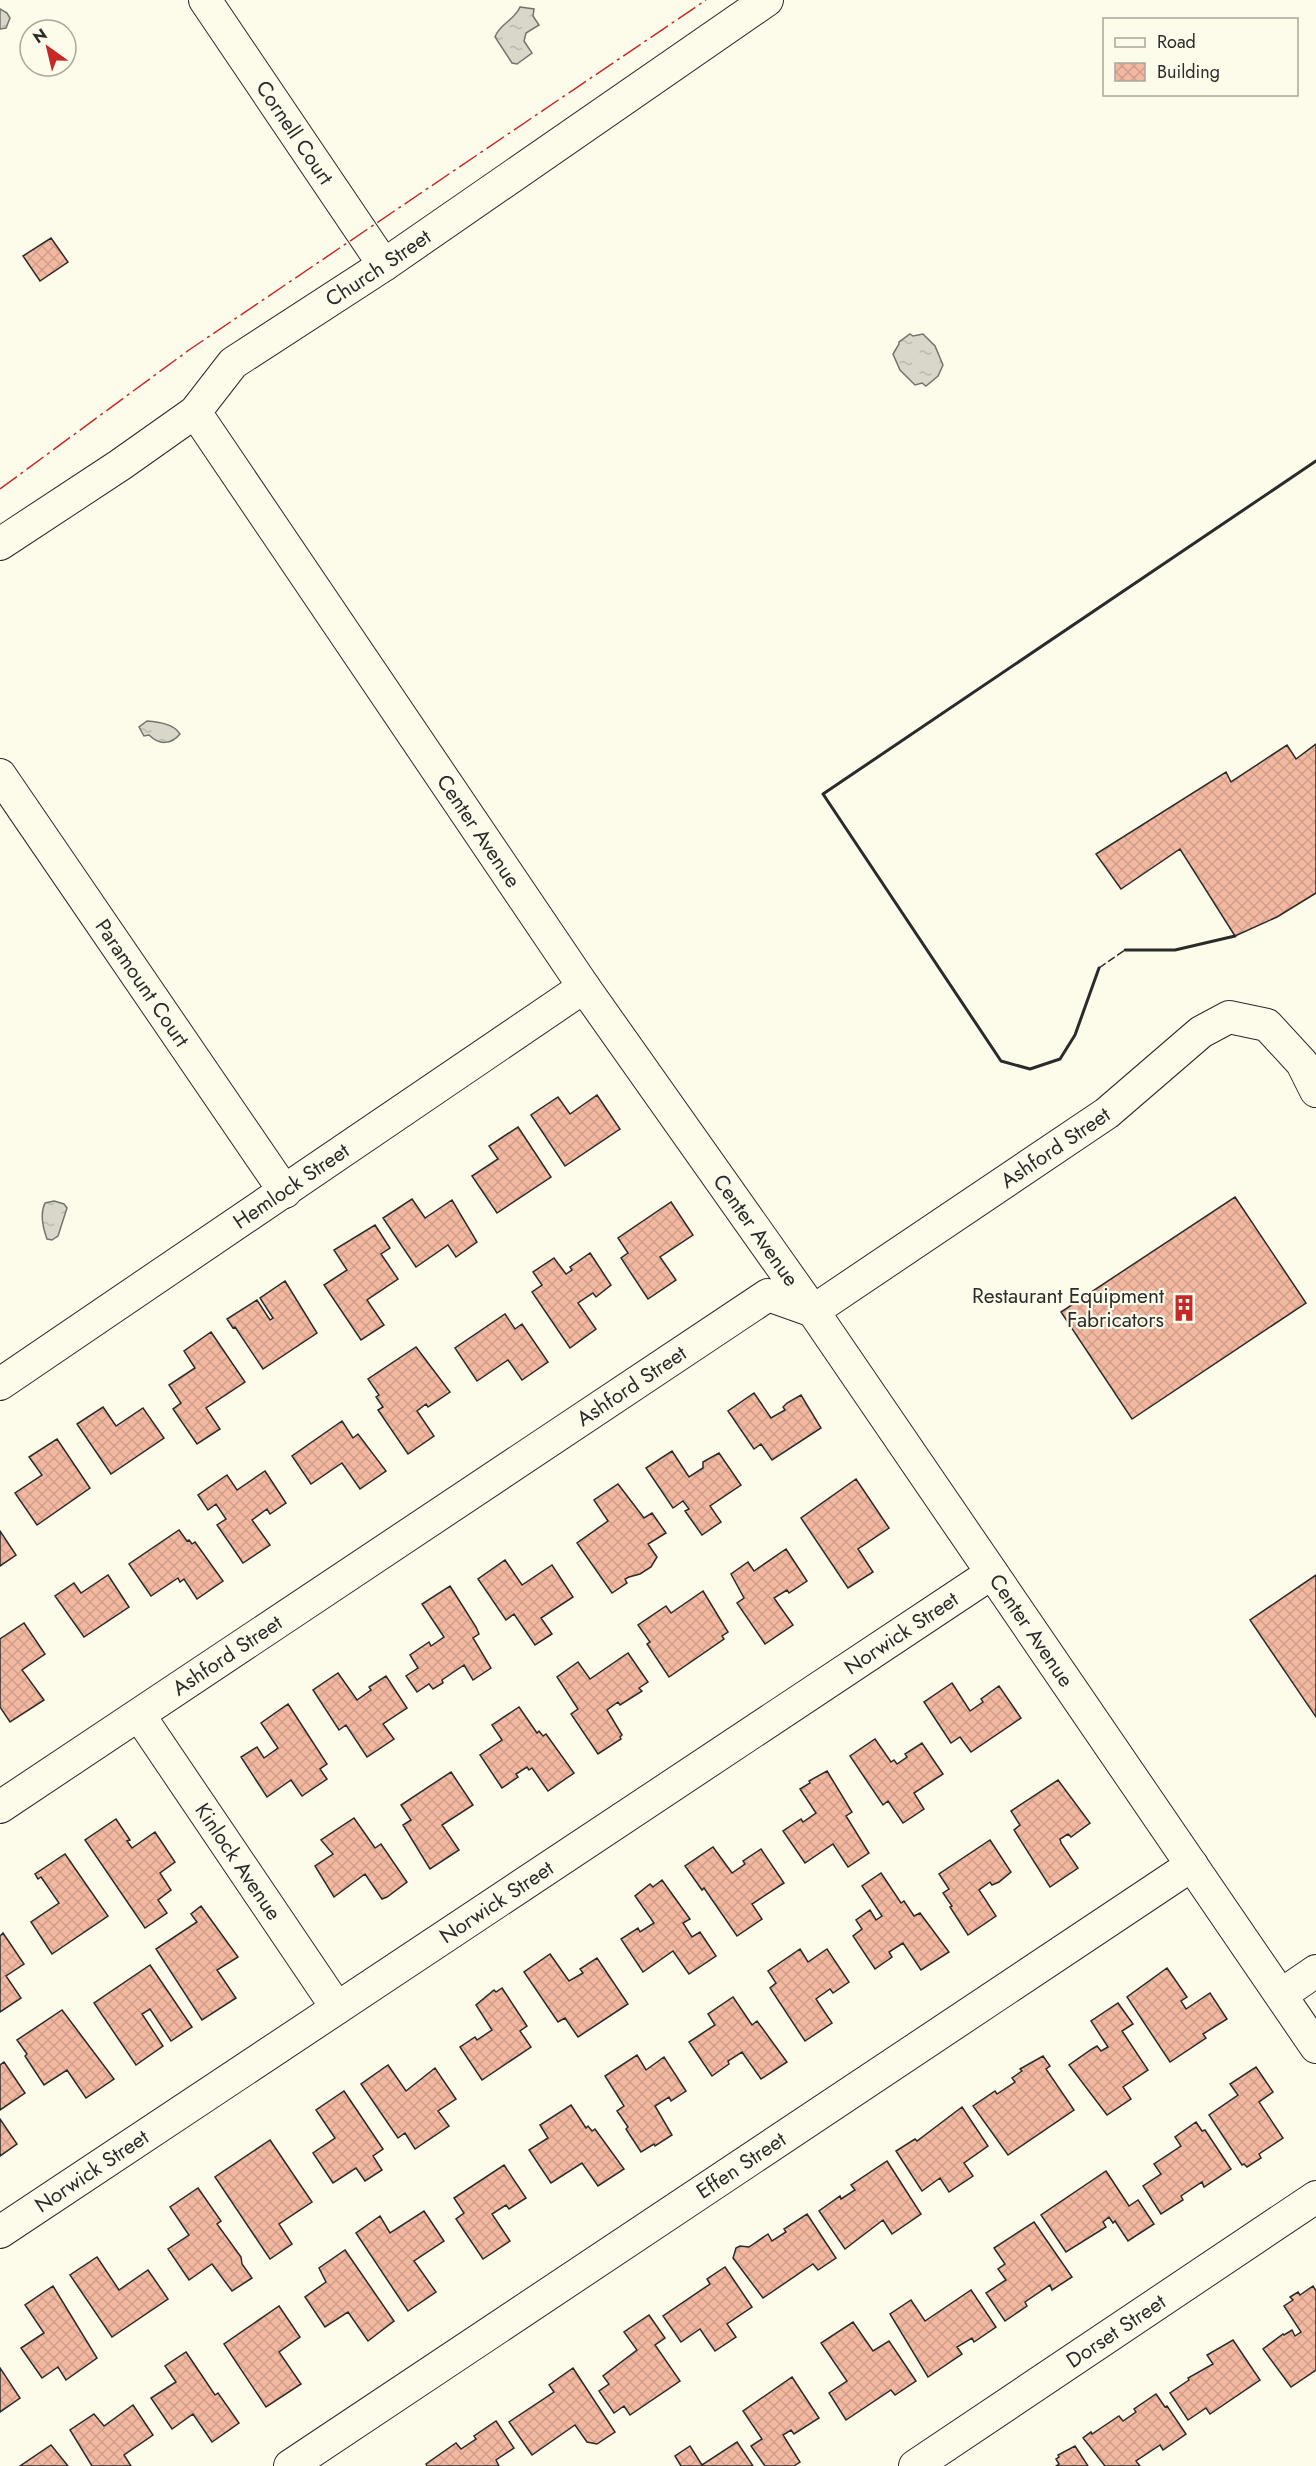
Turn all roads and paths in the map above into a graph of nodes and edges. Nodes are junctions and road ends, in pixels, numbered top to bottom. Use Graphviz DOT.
graph roads {
  1 [pos="205,0"];
  2 [pos="767,0"];
  3 [pos="733,9"];
  4 [pos="384,265"];
  5 [pos="195,412"];
  6 [pos="0,544"];
  7 [pos="0,775"];
  8 [pos="584,987"];
  9 [pos="1316,1091"];
  10 [pos="285,1192"];
  11 [pos="813,1311"];
  12 [pos="0,1384"];
  13 [pos="992,1573"];
  14 [pos="140,1715"];
  15 [pos="0,1807"];
  16 [pos="1192,1865"];
  17 [pos="1316,1971"];
  18 [pos="1281,1995"];
  19 [pos="337,2008"];
  20 [pos="1316,2047"];
  21 [pos="1316,2197"];
  22 [pos="0,2232"];
  23 [pos="290,2466"];
  24 [pos="915,2466"];
  1 -- 4 [label="street, Cornell Court"];
  2 -- 3 [label="street, Church Street"];
  3 -- 4 [label="street, Church Street"];
  4 -- 5 [label="street, Church Street"];
  5 -- 6 [label="street, Church Street"];
  5 -- 8 [label="street, Center Avenue"];
  7 -- 10 [label="street, Paramount Court"];
  8 -- 10 [label="street, Hemlock Street"];
  8 -- 11 [label="street, Center Avenue"];
  9 -- 11 [label="street, Ashford Street"];
  10 -- 12 [label="street, Hemlock Street"];
  11 -- 13 [label="street, Center Avenue"];
  11 -- 14 [label="street, Ashford Street"];
  13 -- 16 [label="street, Center Avenue"];
  13 -- 19 [label="street, Norwick Street"];
  14 -- 15 [label="street, Ashford Street"];
  14 -- 19 [label="street, Kinlock Avenue"];
  16 -- 18 [label="street, Center Avenue"];
  16 -- 23 [label="street, Effen Street"];
  17 -- 18 [label="street"];
  18 -- 20 [label="street, Center Avenue"];
  19 -- 22 [label="street, Norwick Street"];
  21 -- 24 [label="street, Dorset Street"];
}
